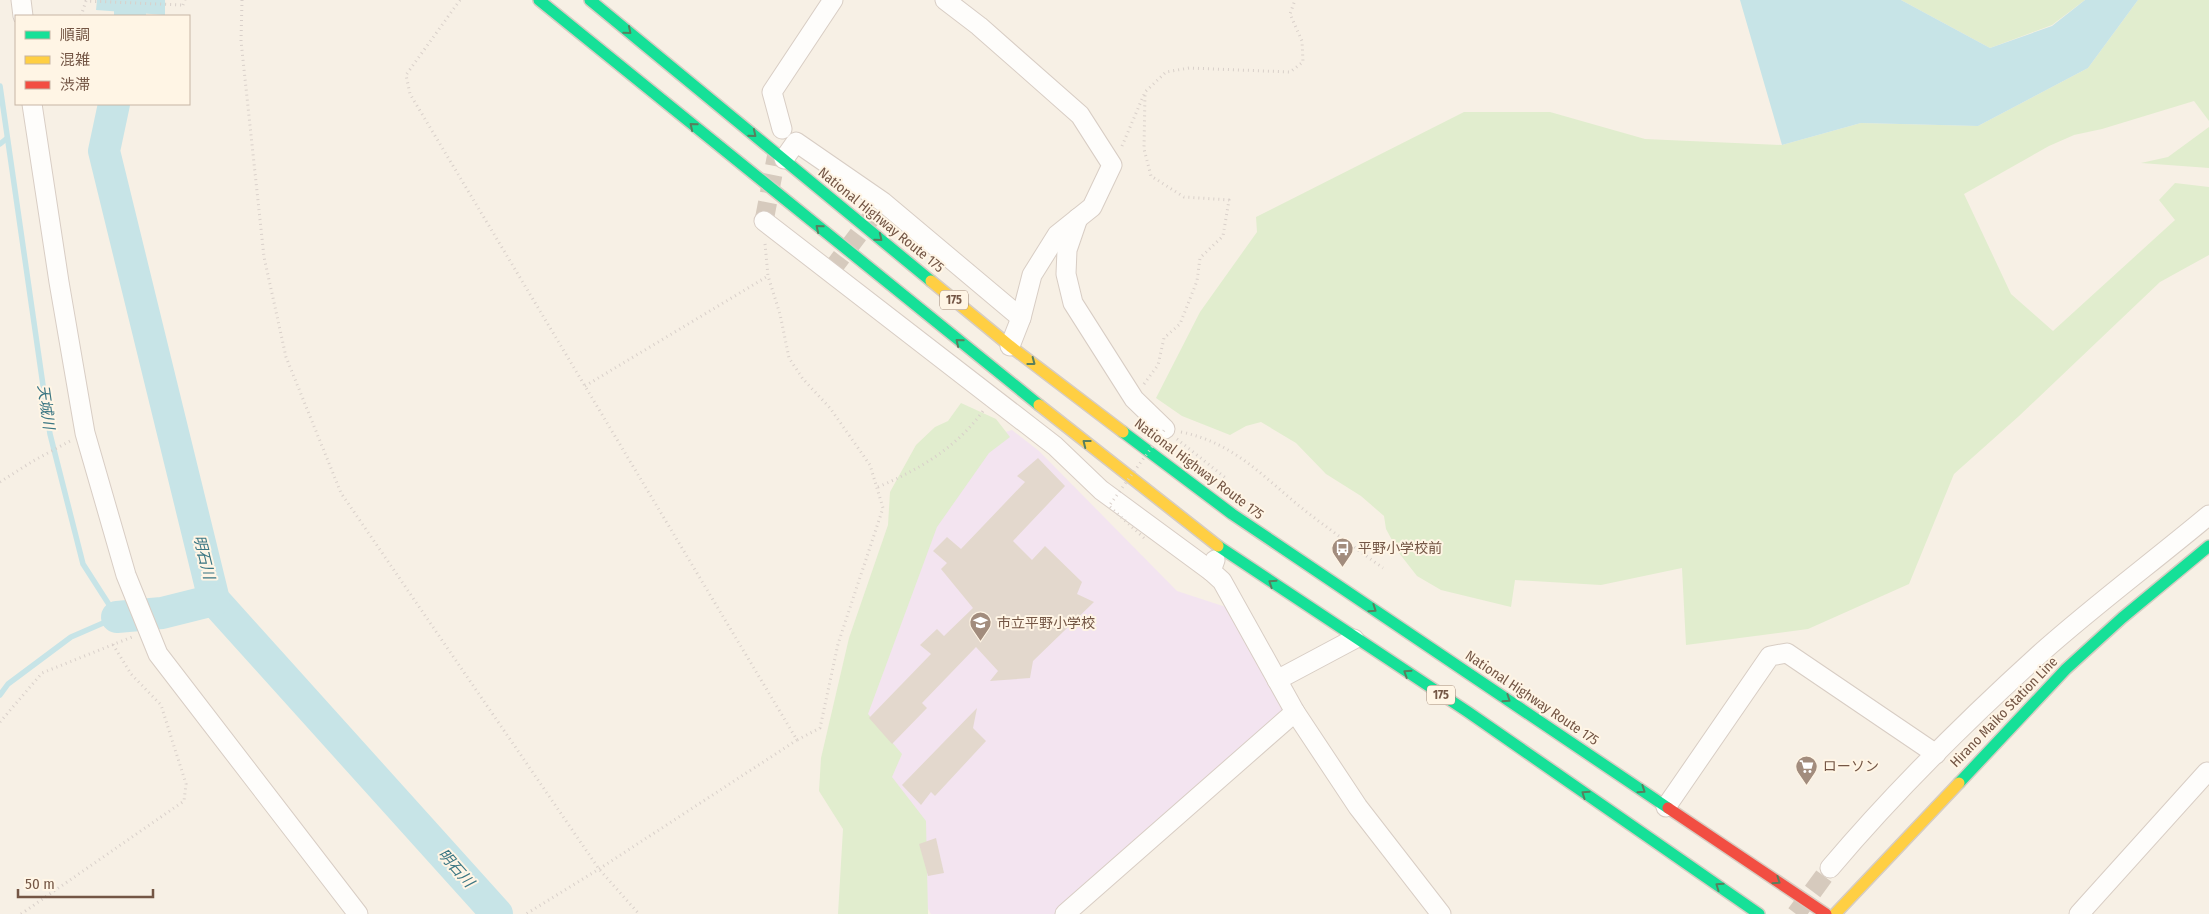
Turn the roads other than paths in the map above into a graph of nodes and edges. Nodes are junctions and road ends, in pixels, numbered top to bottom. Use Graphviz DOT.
graph roads {
  1 [pos="21,0"];
  2 [pos="539,0"];
  3 [pos="590,0"];
  4 [pos="833,0"];
  5 [pos="945,0"];
  6 [pos="23,15"];
  7 [pos="32,105"];
  8 [pos="782,129"];
  9 [pos="784,159"];
  10 [pos="1078,218"];
  11 [pos="764,221"];
  12 [pos="1022,318"];
  13 [pos="1010,346"];
  14 [pos="1165,429"];
  15 [pos="2209,515"];
  16 [pos="1219,546"];
  17 [pos="2209,546"];
  18 [pos="1211,571"];
  19 [pos="1354,638"];
  20 [pos="2043,652"];
  21 [pos="2066,669"];
  22 [pos="1277,680"];
  23 [pos="1295,712"];
  24 [pos="1936,754"];
  25 [pos="2209,774"];
  26 [pos="1666,807"];
  27 [pos="1830,868"];
  28 [pos="358,914"];
  29 [pos="1065,914"];
  30 [pos="1441,914"];
  31 [pos="1759,914"];
  32 [pos="1826,914"];
  33 [pos="1834,914"];
  34 [pos="2079,914"];
  1 -- 6 [label="street"];
  16 -- 2 [label="main road, 175, one-way"];
  3 -- 9 [label="main road, National Highway Route 175 / 175, one-way"];
  4 -- 8 [label="street"];
  5 -- 10 [label="street"];
  7 -- 28 [label="street"];
  9 -- 12 [label="street"];
  9 -- 13 [label="main road, National Highway Route 175 / 175, one-way"];
  10 -- 12 [label="street"];
  10 -- 14 [label="street"];
  11 -- 18 [label="street"];
  12 -- 13 [label="street"];
  13 -- 26 [label="main road, National Highway Route 175 / 175, one-way"];
  15 -- 20 [label="street"];
  16 -- 18 [label="street"];
  19 -- 16 [label="main road, 175, one-way"];
  17 -- 21 [label="main road, Hirano Maiko Station Line"];
  18 -- 22 [label="street"];
  19 -- 22 [label="street"];
  31 -- 19 [label="main road, 175, one-way"];
  20 -- 21 [label="street"];
  20 -- 24 [label="street"];
  21 -- 33 [label="main road, Hirano Maiko Station Line"];
  22 -- 23 [label="street"];
  23 -- 29 [label="street"];
  23 -- 30 [label="street"];
  24 -- 26 [label="street"];
  24 -- 27 [label="street"];
  25 -- 34 [label="street"];
  26 -- 32 [label="main road, National Highway Route 175 / 175, one-way"];
}
